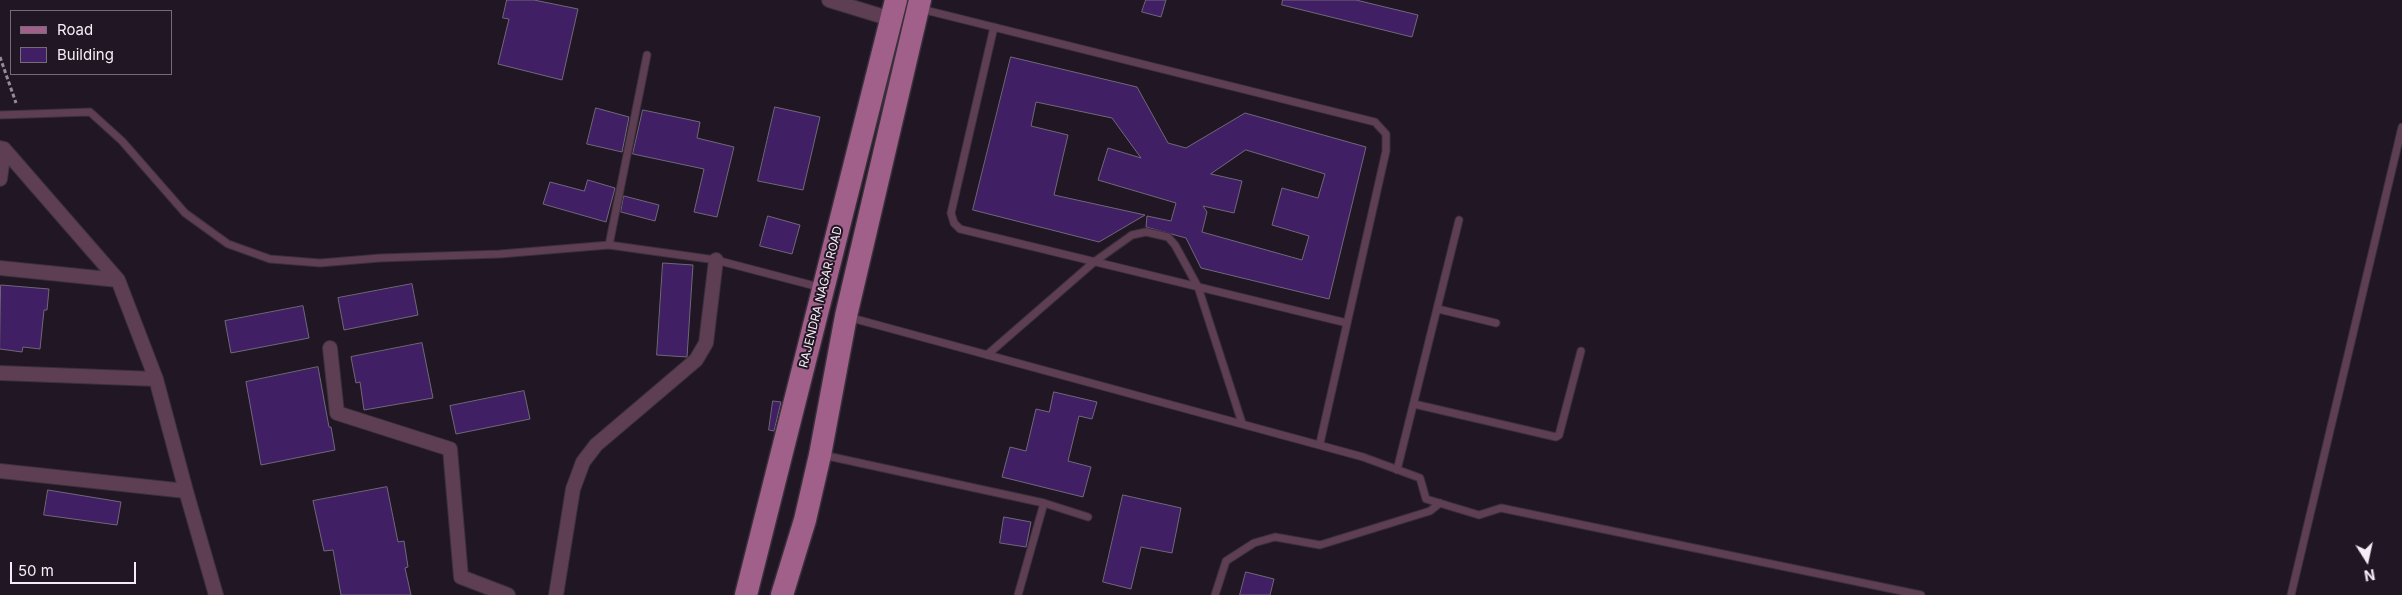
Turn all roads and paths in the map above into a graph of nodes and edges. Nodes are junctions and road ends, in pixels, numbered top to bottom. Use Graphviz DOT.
graph roads {
  1 [pos="829,0"];
  2 [pos="919,4"];
  3 [pos="894,9"];
  4 [pos="994,27"];
  5 [pos="647,55"];
  6 [pos="0,58"];
  7 [pos="20,113"];
  8 [pos="0,115"];
  9 [pos="2402,127"];
  10 [pos="2,149"];
  11 [pos="0,179"];
  12 [pos="841,218"];
  13 [pos="1459,220"];
  14 [pos="866,225"];
  15 [pos="609,246"];
  16 [pos="716,260"];
  17 [pos="1094,262"];
  18 [pos="0,268"];
  19 [pos="118,280"];
  20 [pos="1198,287"];
  21 [pos="822,288"];
  22 [pos="1438,309"];
  23 [pos="846,316"];
  24 [pos="1496,322"];
  25 [pos="1347,323"];
  26 [pos="330,348"];
  27 [pos="1581,351"];
  28 [pos="987,355"];
  29 [pos="0,373"];
  30 [pos="156,379"];
  31 [pos="1414,404"];
  32 [pos="1242,423"];
  33 [pos="1320,443"];
  34 [pos="820,454"];
  35 [pos="1397,470"];
  36 [pos="0,471"];
  37 [pos="186,491"];
  38 [pos="1044,503"];
  39 [pos="1440,503"];
  40 [pos="1088,517"];
  41 [pos="216,595"];
  42 [pos="504,595"];
  43 [pos="556,595"];
  44 [pos="746,595"];
  45 [pos="782,595"];
  46 [pos="1018,595"];
  47 [pos="1215,595"];
  48 [pos="1921,595"];
  49 [pos="2291,595"];
  1 -- 3 [label="street"];
  2 -- 4 [label="lane"];
  2 -- 14 [label="main road"];
  3 -- 12 [label="main road, RAJENDRA NAGAR ROAD"];
  4 -- 17 [label="lane"];
  4 -- 25 [label="lane"];
  5 -- 15 [label="lane"];
  6 -- 7 [label="path"];
  7 -- 8 [label="lane"];
  7 -- 15 [label="lane"];
  9 -- 49 [label="lane"];
  10 -- 11 [label="street"];
  10 -- 19 [label="street"];
  12 -- 14 [label="main road"];
  12 -- 21 [label="main road, RAJENDRA NAGAR ROAD"];
  13 -- 22 [label="lane"];
  14 -- 23 [label="main road"];
  15 -- 16 [label="lane"];
  16 -- 21 [label="lane"];
  16 -- 43 [label="street"];
  17 -- 20 [label="lane"];
  17 -- 20 [label="lane"];
  17 -- 28 [label="lane"];
  18 -- 19 [label="street"];
  19 -- 30 [label="street"];
  20 -- 25 [label="lane"];
  20 -- 32 [label="lane"];
  21 -- 44 [label="main road, RAJENDRA NAGAR ROAD"];
  22 -- 24 [label="lane"];
  22 -- 31 [label="lane"];
  23 -- 28 [label="lane"];
  23 -- 34 [label="main road"];
  25 -- 33 [label="lane"];
  26 -- 42 [label="street"];
  27 -- 31 [label="lane"];
  28 -- 32 [label="lane"];
  29 -- 30 [label="street"];
  30 -- 37 [label="street"];
  31 -- 35 [label="lane"];
  32 -- 33 [label="lane"];
  33 -- 35 [label="lane"];
  34 -- 38 [label="lane"];
  34 -- 45 [label="main road"];
  35 -- 39 [label="lane"];
  36 -- 37 [label="street"];
  37 -- 41 [label="street"];
  38 -- 40 [label="lane"];
  38 -- 46 [label="lane"];
  39 -- 47 [label="lane"];
  39 -- 48 [label="lane"];
}
